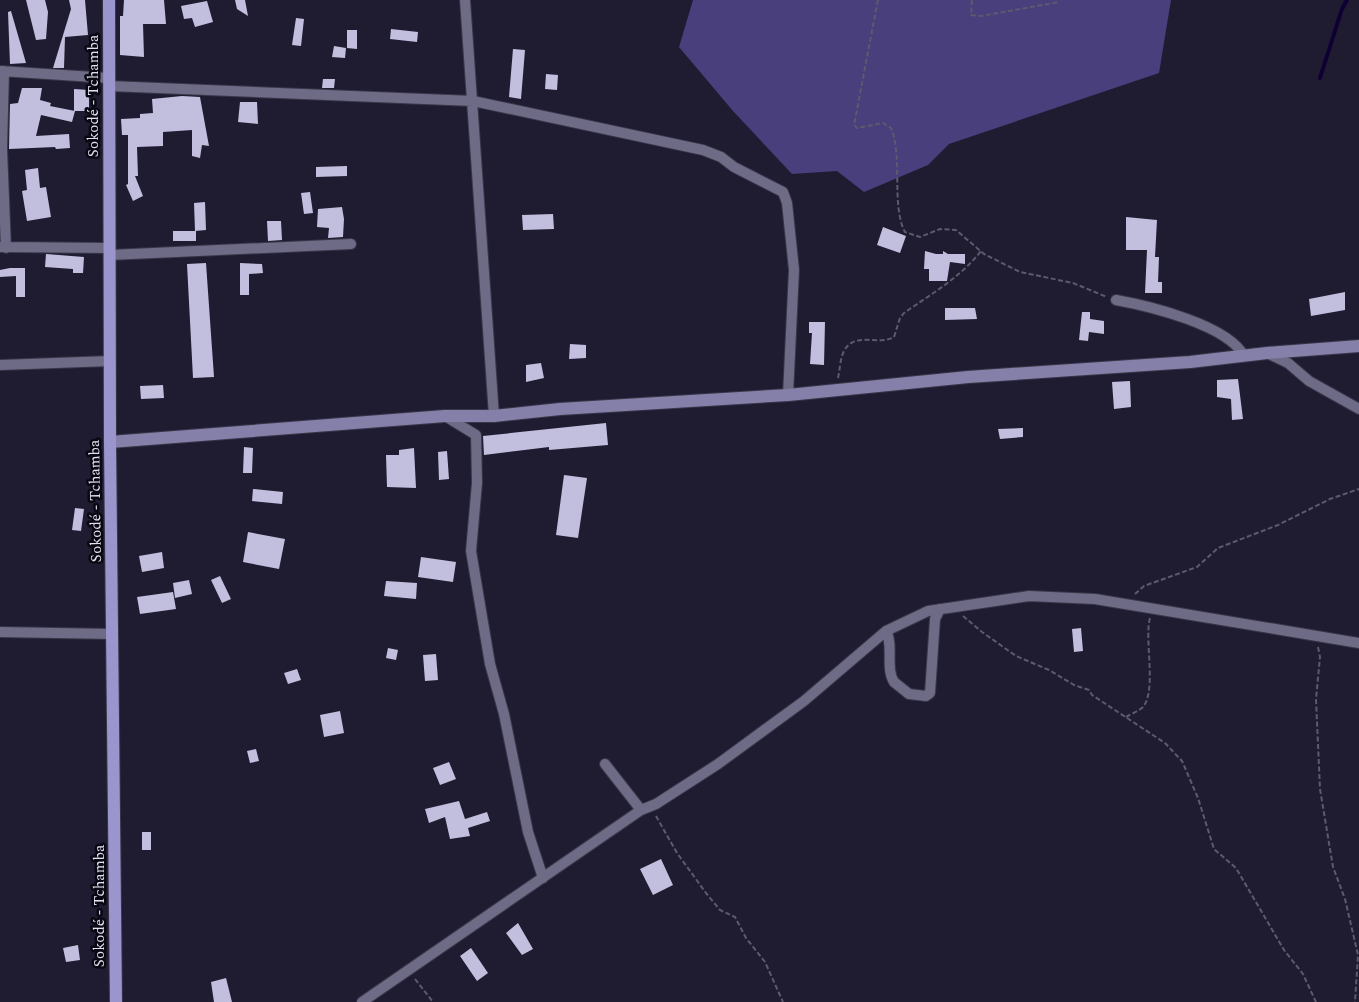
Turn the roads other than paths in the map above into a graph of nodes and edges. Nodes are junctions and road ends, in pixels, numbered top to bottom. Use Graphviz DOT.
graph roads {
  1 [pos="109,0"];
  2 [pos="465,0"];
  3 [pos="2,71"];
  4 [pos="109,82"];
  5 [pos="473,101"];
  6 [pos="350,244"];
  7 [pos="3,247"];
  8 [pos="110,252"];
  9 [pos="1116,300"];
  10 [pos="1359,346"];
  11 [pos="1267,353"];
  12 [pos="1244,356"];
  13 [pos="110,361"];
  14 [pos="0,365"];
  15 [pos="788,395"];
  16 [pos="1359,409"];
  17 [pos="445,416"];
  18 [pos="494,416"];
  19 [pos="110,442"];
  20 [pos="940,609"];
  21 [pos="886,631"];
  22 [pos="0,632"];
  23 [pos="113,634"];
  24 [pos="1359,643"];
  25 [pos="605,764"];
  26 [pos="641,810"];
  27 [pos="542,878"];
  28 [pos="116,1002"];
  29 [pos="362,1002"];
  1 -- 4 [label="main road, Sokodé - Tchamba"];
  2 -- 5 [label="street"];
  3 -- 4 [label="street"];
  3 -- 7 [label="street"];
  4 -- 5 [label="street"];
  4 -- 8 [label="main road, Sokodé - Tchamba"];
  5 -- 15 [label="street"];
  5 -- 18 [label="street"];
  6 -- 8 [label="street"];
  7 -- 8 [label="street"];
  8 -- 13 [label="main road, Sokodé - Tchamba"];
  9 -- 12 [label="street"];
  10 -- 11 [label="main road"];
  11 -- 12 [label="main road"];
  11 -- 16 [label="street"];
  12 -- 15 [label="main road"];
  13 -- 14 [label="street"];
  13 -- 19 [label="main road, Sokodé - Tchamba"];
  15 -- 18 [label="main road"];
  17 -- 18 [label="main road"];
  17 -- 19 [label="main road"];
  17 -- 27 [label="street"];
  19 -- 23 [label="main road, Sokodé - Tchamba"];
  20 -- 21 [label="street"];
  20 -- 21 [label="street"];
  20 -- 24 [label="street"];
  21 -- 26 [label="street"];
  22 -- 23 [label="street"];
  23 -- 28 [label="main road, Sokodé - Tchamba"];
  25 -- 26 [label="street"];
  26 -- 27 [label="street"];
  27 -- 29 [label="street"];
}
